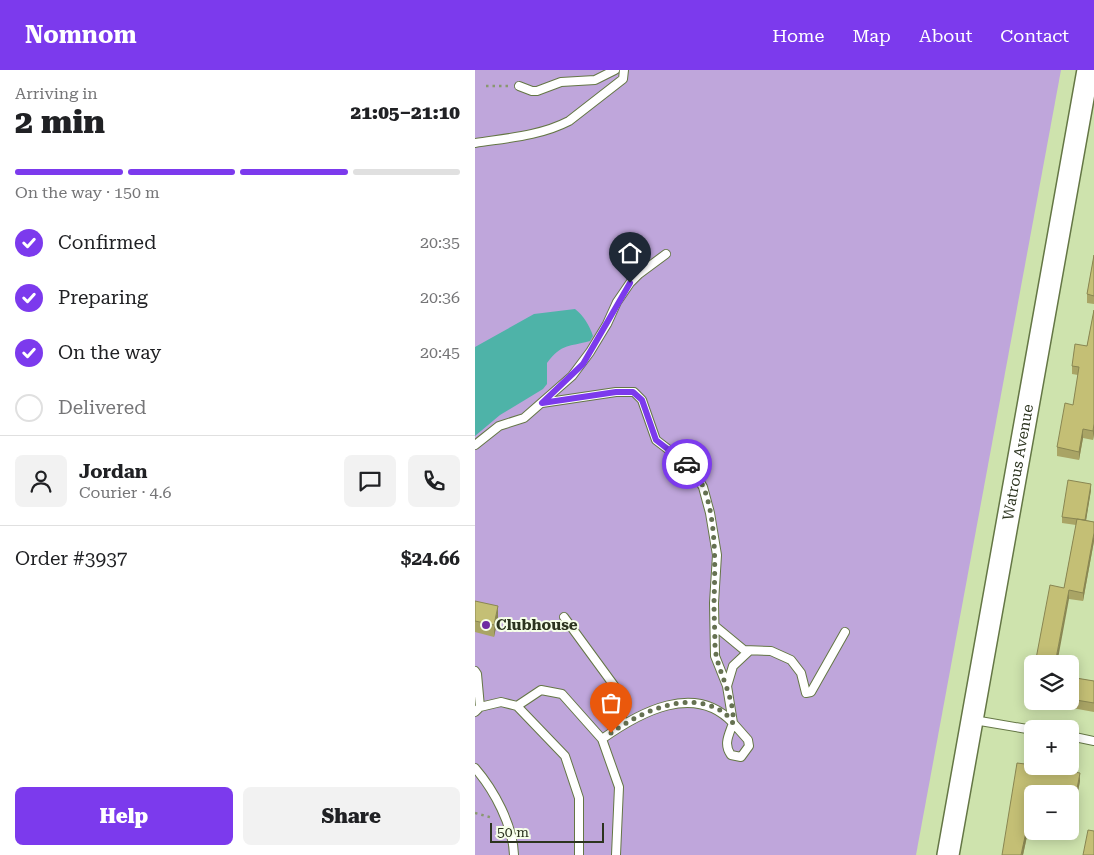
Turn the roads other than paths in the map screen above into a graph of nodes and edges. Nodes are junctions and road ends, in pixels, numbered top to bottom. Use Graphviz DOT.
graph roads {
  1 [pos="615,70"];
  2 [pos="624,70"];
  3 [pos="1088,70"];
  4 [pos="519,86"];
  5 [pos="475,142"];
  6 [pos="666,254"];
  7 [pos="542,403"];
  8 [pos="475,445"];
  9 [pos="563,617"];
  10 [pos="715,626"];
  11 [pos="845,632"];
  12 [pos="749,651"];
  13 [pos="475,671"];
  14 [pos="727,686"];
  15 [pos="517,706"];
  16 [pos="478,710"];
  17 [pos="972,720"];
  18 [pos="620,726"];
  19 [pos="1024,729"];
  20 [pos="1079,738"];
  21 [pos="602,739"];
  22 [pos="1094,740"];
  23 [pos="475,768"];
  24 [pos="513,855"];
  25 [pos="579,855"];
  26 [pos="616,855"];
  27 [pos="948,855"];
  1 -- 4 [label="lane"];
  2 -- 5 [label="lane"];
  3 -- 17 [label="street, Watrous Avenue"];
  6 -- 7 [label="lane"];
  7 -- 8 [label="lane"];
  7 -- 10 [label="lane"];
  9 -- 18 [label="lane"];
  10 -- 12 [label="lane"];
  10 -- 14 [label="lane"];
  11 -- 12 [label="lane"];
  12 -- 14 [label="lane"];
  13 -- 16 [label="lane"];
  14 -- 18 [label="lane"];
  15 -- 16 [label="lane"];
  15 -- 21 [label="lane"];
  15 -- 25 [label="lane"];
  17 -- 19 [label="lane"];
  17 -- 27 [label="street, Watrous Avenue"];
  18 -- 21 [label="lane"];
  20 -- 22 [label="lane"];
  21 -- 26 [label="lane"];
  23 -- 24 [label="lane"];
}
